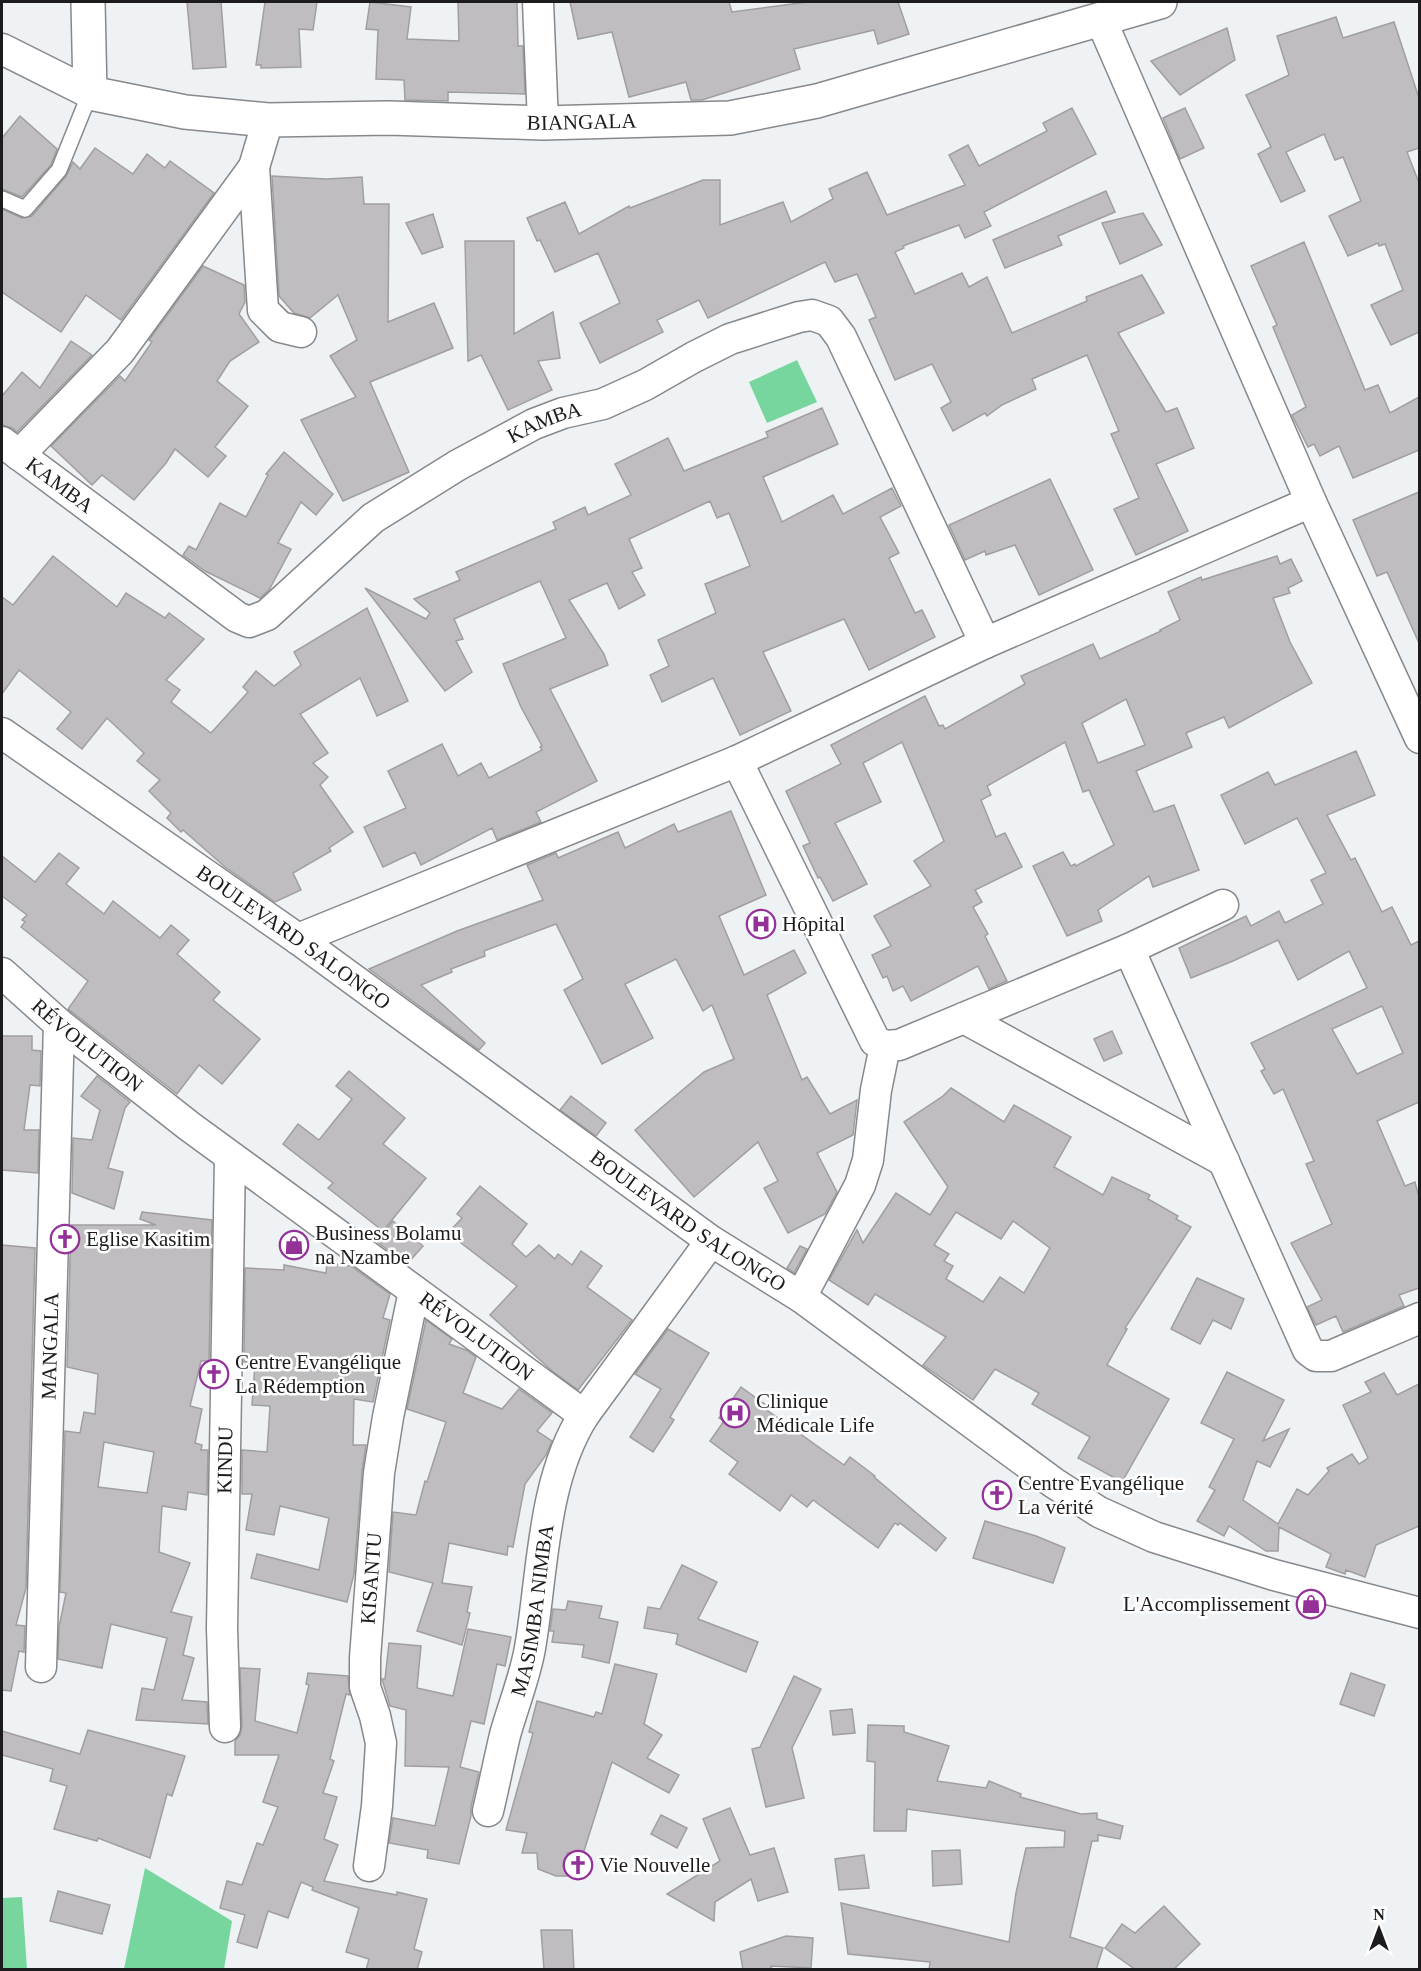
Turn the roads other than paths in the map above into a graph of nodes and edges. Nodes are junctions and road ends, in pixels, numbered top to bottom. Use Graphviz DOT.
graph roads {
  1 [pos="88,2"];
  2 [pos="538,2"];
  3 [pos="1160,2"];
  4 [pos="1101,20"];
  5 [pos="2,49"];
  6 [pos="90,93"];
  7 [pos="268,120"];
  8 [pos="543,123"];
  9 [pos="254,167"];
  10 [pos="2,199"];
  11 [pos="301,332"];
  12 [pos="10,448"];
  13 [pos="1311,502"];
  14 [pos="985,643"];
  15 [pos="1411,694"];
  16 [pos="2,732"];
  17 [pos="1419,738"];
  18 [pos="737,761"];
  19 [pos="1223,905"];
  20 [pos="298,939"];
  21 [pos="1129,949"];
  22 [pos="2,974"];
  23 [pos="964,1018"];
  24 [pos="60,1024"];
  25 [pos="885,1046"];
  26 [pos="230,1157"];
  27 [pos="1224,1161"];
  28 [pos="711,1241"];
  29 [pos="414,1291"];
  30 [pos="801,1297"];
  31 [pos="1419,1318"];
  32 [pos="584,1414"];
  33 [pos="1419,1613"];
  34 [pos="41,1667"];
  35 [pos="225,1727"];
  36 [pos="488,1811"];
  37 [pos="369,1866"];
  1 -- 6 [label="street"];
  2 -- 8 [label="street"];
  3 -- 4 [label="street, BIANGALA"];
  4 -- 8 [label="street, BIANGALA"];
  4 -- 13 [label="street"];
  5 -- 6 [label="street, BIANGALA"];
  6 -- 7 [label="street, BIANGALA"];
  6 -- 10 [label="lane"];
  7 -- 8 [label="street, BIANGALA"];
  7 -- 9 [label="street"];
  9 -- 11 [label="street"];
  9 -- 12 [label="street"];
  12 -- 14 [label="street, KAMBA"];
  13 -- 14 [label="street"];
  13 -- 15 [label="street"];
  14 -- 18 [label="street"];
  15 -- 17 [label="street"];
  16 -- 20 [label="street, BOULEVARD SALONGO"];
  18 -- 20 [label="street"];
  18 -- 25 [label="street"];
  19 -- 21 [label="street"];
  20 -- 28 [label="street, BOULEVARD SALONGO"];
  21 -- 23 [label="street"];
  21 -- 27 [label="street"];
  22 -- 24 [label="street, RÉVOLUTION"];
  23 -- 25 [label="street"];
  23 -- 27 [label="street"];
  24 -- 26 [label="street, RÉVOLUTION"];
  24 -- 34 [label="street, MANGALA"];
  25 -- 30 [label="street"];
  26 -- 29 [label="street, RÉVOLUTION"];
  26 -- 35 [label="street, KINDU"];
  27 -- 31 [label="street"];
  28 -- 30 [label="street, BOULEVARD SALONGO"];
  28 -- 32 [label="street"];
  29 -- 32 [label="street, RÉVOLUTION"];
  29 -- 37 [label="street, KISANTU"];
  30 -- 33 [label="street, BOULEVARD SALONGO"];
  32 -- 36 [label="street, MASIMBA NIMBA"];
}
